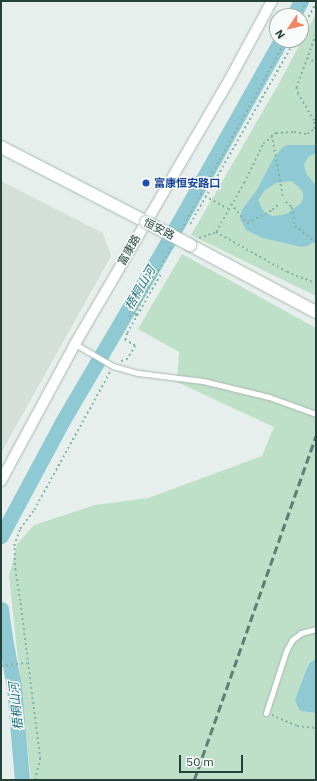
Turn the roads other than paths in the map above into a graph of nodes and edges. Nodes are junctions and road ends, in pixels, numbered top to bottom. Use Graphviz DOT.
graph roads {
  1 [pos="272,1"];
  2 [pos="1,147"];
  3 [pos="145,222"];
  4 [pos="316,312"];
  5 [pos="78,345"];
  6 [pos="316,414"];
  7 [pos="1,481"];
  8 [pos="316,629"];
  9 [pos="266,713"];
  1 -- 3 [label="street, 富康路"];
  2 -- 3 [label="street, 恒安路"];
  3 -- 4 [label="street, 恒安路, bridge"];
  3 -- 5 [label="street, 富康路"];
  5 -- 6 [label="lane"];
  5 -- 7 [label="street, 富康路"];
  8 -- 9 [label="lane"];
}
